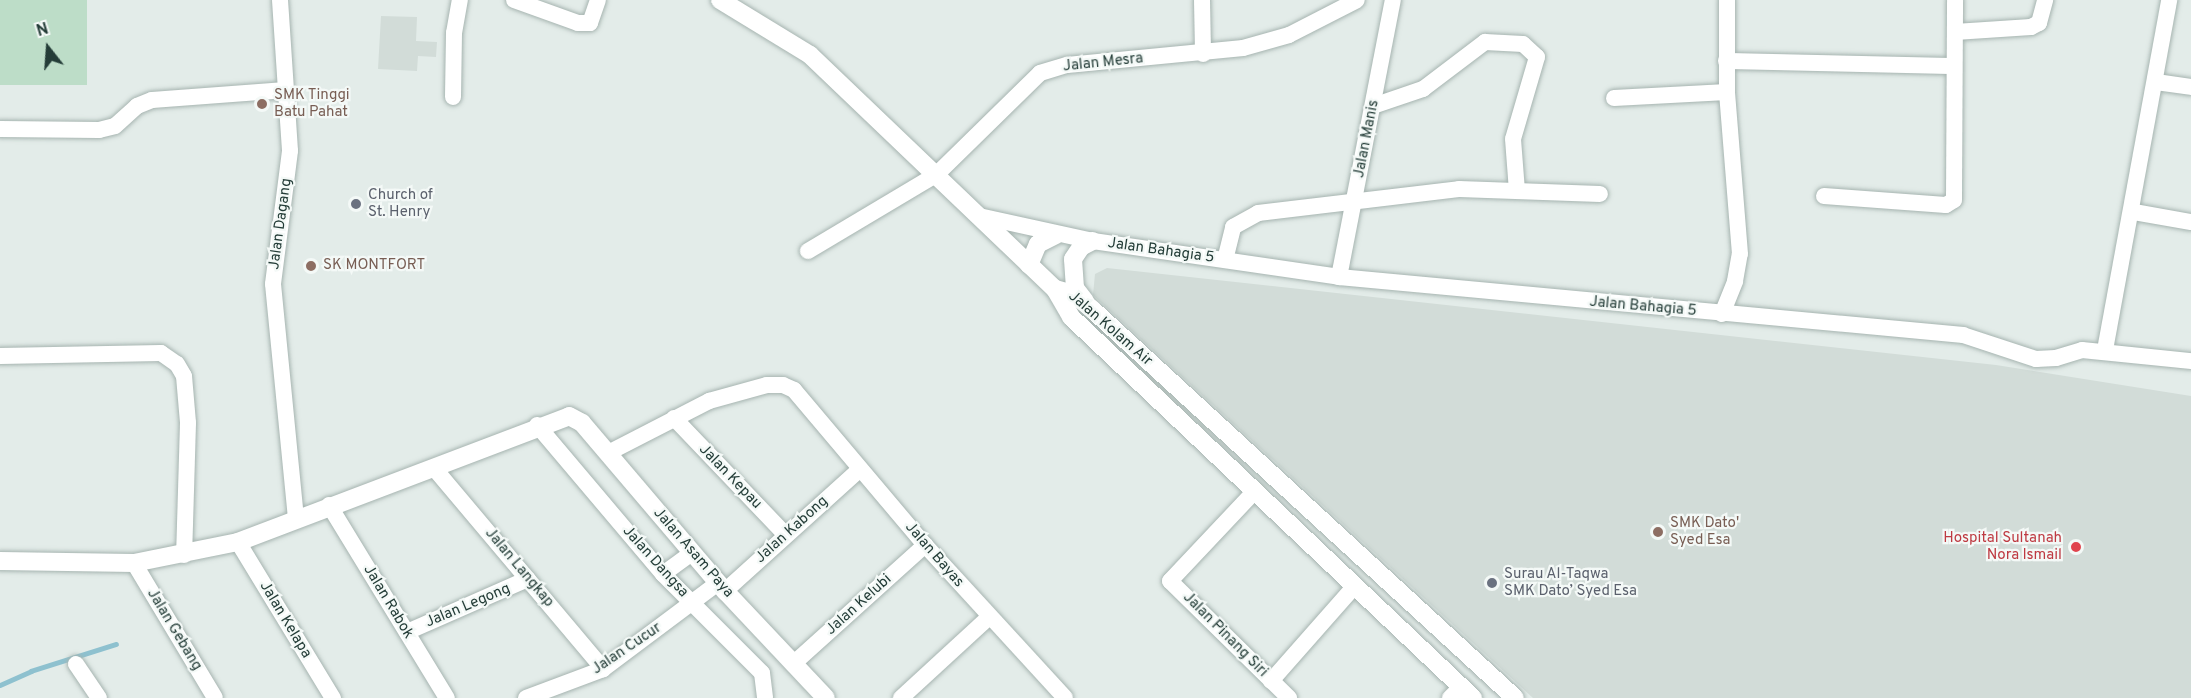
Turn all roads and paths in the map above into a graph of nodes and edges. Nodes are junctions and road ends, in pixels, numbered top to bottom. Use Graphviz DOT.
graph roads {
  1 [pos="280,0"];
  2 [pos="460,0"];
  3 [pos="514,0"];
  4 [pos="598,0"];
  5 [pos="720,0"];
  6 [pos="1202,0"];
  7 [pos="1357,0"];
  8 [pos="1393,0"];
  9 [pos="1727,0"];
  10 [pos="1955,0"];
  11 [pos="2045,0"];
  12 [pos="2169,0"];
  13 [pos="1955,32"];
  14 [pos="1203,54"];
  15 [pos="1726,61"];
  16 [pos="1953,66"];
  17 [pos="2156,82"];
  18 [pos="2191,87"];
  19 [pos="286,90"];
  20 [pos="1727,92"];
  21 [pos="453,97"];
  22 [pos="1614,98"];
  23 [pos="1373,106"];
  24 [pos="0,129"];
  25 [pos="937,174"];
  26 [pos="1517,191"];
  27 [pos="1600,194"];
  28 [pos="1824,196"];
  29 [pos="1355,200"];
  30 [pos="2134,212"];
  31 [pos="979,216"];
  32 [pos="2191,222"];
  33 [pos="1056,235"];
  34 [pos="1092,242"];
  35 [pos="808,251"];
  36 [pos="1226,260"];
  37 [pos="1029,265"];
  38 [pos="1339,277"];
  39 [pos="1055,289"];
  40 [pos="1093,310"];
  41 [pos="1722,314"];
  42 [pos="2105,350"];
  43 [pos="0,356"];
  44 [pos="2191,361"];
  45 [pos="674,418"];
  46 [pos="537,425"];
  47 [pos="608,453"];
  48 [pos="434,468"];
  49 [pos="860,469"];
  50 [pos="1253,493"];
  51 [pos="329,506"];
  52 [pos="296,519"];
  53 [pos="786,535"];
  54 [pos="238,542"];
  55 [pos="925,545"];
  56 [pos="692,553"];
  57 [pos="184,555"];
  58 [pos="0,561"];
  59 [pos="134,562"];
  60 [pos="663,574"];
  61 [pos="528,579"];
  62 [pos="721,587"];
  63 [pos="1353,588"];
  64 [pos="692,603"];
  65 [pos="989,617"];
  66 [pos="407,632"];
  67 [pos="76,664"];
  68 [pos="793,664"];
  69 [pos="603,669"];
  70 [pos="1271,681"];
  71 [pos="1462,694"];
  72 [pos="1058,696"];
  73 [pos="822,697"];
  74 [pos="99,698"];
  75 [pos="215,698"];
  76 [pos="333,698"];
  77 [pos="447,698"];
  78 [pos="526,698"];
  79 [pos="765,698"];
  80 [pos="901,698"];
  81 [pos="1289,698"];
  82 [pos="1515,698"];
  1 -- 19 [label="street, Jalan Dagang"];
  2 -- 21 [label="street"];
  3 -- 4 [label="street"];
  5 -- 25 [label="street"];
  6 -- 14 [label="street"];
  7 -- 14 [label="street, Jalan Mesra"];
  8 -- 23 [label="street, Jalan Manis"];
  9 -- 15 [label="street"];
  10 -- 13 [label="street"];
  11 -- 13 [label="street"];
  12 -- 17 [label="street"];
  13 -- 16 [label="street"];
  14 -- 25 [label="street, Jalan Mesra"];
  15 -- 16 [label="street"];
  15 -- 20 [label="street"];
  16 -- 28 [label="street"];
  17 -- 18 [label="street"];
  17 -- 30 [label="street"];
  19 -- 24 [label="street"];
  19 -- 52 [label="street, Jalan Dagang"];
  20 -- 22 [label="street"];
  20 -- 41 [label="street"];
  23 -- 26 [label="street"];
  23 -- 29 [label="street, Jalan Manis"];
  25 -- 31 [label="street"];
  25 -- 35 [label="street, Jalan Mesra"];
  26 -- 27 [label="street"];
  26 -- 29 [label="street"];
  29 -- 36 [label="street"];
  29 -- 38 [label="street, Jalan Manis"];
  30 -- 32 [label="street"];
  30 -- 42 [label="street"];
  31 -- 33 [label="street, Jalan Bahagia 5"];
  31 -- 37 [label="street"];
  33 -- 34 [label="street, Jalan Bahagia 5"];
  33 -- 37 [label="street"];
  34 -- 36 [label="street, Jalan Bahagia 5"];
  34 -- 40 [label="street"];
  36 -- 38 [label="street, Jalan Bahagia 5"];
  37 -- 39 [label="street"];
  38 -- 41 [label="street, Jalan Bahagia 5"];
  39 -- 40 [label="street, Jalan Kolam Air"];
  39 -- 50 [label="street, Jalan Kolam Air"];
  40 -- 82 [label="street, Jalan Kolam Air"];
  41 -- 42 [label="street, Jalan Bahagia 5"];
  42 -- 44 [label="street, Jalan Bahagia 5"];
  43 -- 57 [label="street"];
  45 -- 47 [label="street, Jalan Bayas"];
  45 -- 49 [label="street, Jalan Bayas"];
  45 -- 53 [label="street, Jalan Kepau"];
  46 -- 47 [label="street, Jalan Asam Paya"];
  46 -- 48 [label="street"];
  46 -- 60 [label="street, Jalan Dangsa"];
  47 -- 56 [label="street, Jalan Asam Paya"];
  48 -- 51 [label="street"];
  48 -- 61 [label="street, Jalan Langkap"];
  49 -- 53 [label="street, Jalan Kabong"];
  49 -- 55 [label="street, Jalan Bayas"];
  50 -- 63 [label="street, Jalan Kolam Air"];
  50 -- 70 [label="street, Jalan Pinang Siri"];
  51 -- 52 [label="street"];
  51 -- 66 [label="street, Jalan Rabok"];
  52 -- 54 [label="street"];
  53 -- 62 [label="street, Jalan Kabong"];
  54 -- 57 [label="street"];
  54 -- 76 [label="street, Jalan Kelapa"];
  55 -- 65 [label="street, Jalan Bayas"];
  55 -- 68 [label="street, Jalan Kelubi"];
  56 -- 60 [label="street"];
  56 -- 62 [label="street, Jalan Asam Paya"];
  57 -- 59 [label="street"];
  58 -- 59 [label="street"];
  59 -- 75 [label="street, Jalan Gebang"];
  60 -- 64 [label="street, Jalan Dangsa"];
  61 -- 66 [label="street, Jalan Legong"];
  61 -- 69 [label="street, Jalan Langkap"];
  62 -- 64 [label="street, Jalan Cucur"];
  62 -- 68 [label="street, Jalan Asam Paya"];
  63 -- 70 [label="street"];
  63 -- 71 [label="street, Jalan Kolam Air"];
  64 -- 69 [label="street, Jalan Cucur"];
  64 -- 79 [label="street, Jalan Dangsa"];
  65 -- 72 [label="street, Jalan Bayas"];
  65 -- 80 [label="street"];
  66 -- 77 [label="street, Jalan Rabok"];
  67 -- 74 [label="street"];
  68 -- 73 [label="street, Jalan Asam Paya"];
  69 -- 78 [label="street, Jalan Cucur"];
  70 -- 81 [label="street, Jalan Pinang Siri"];
}
